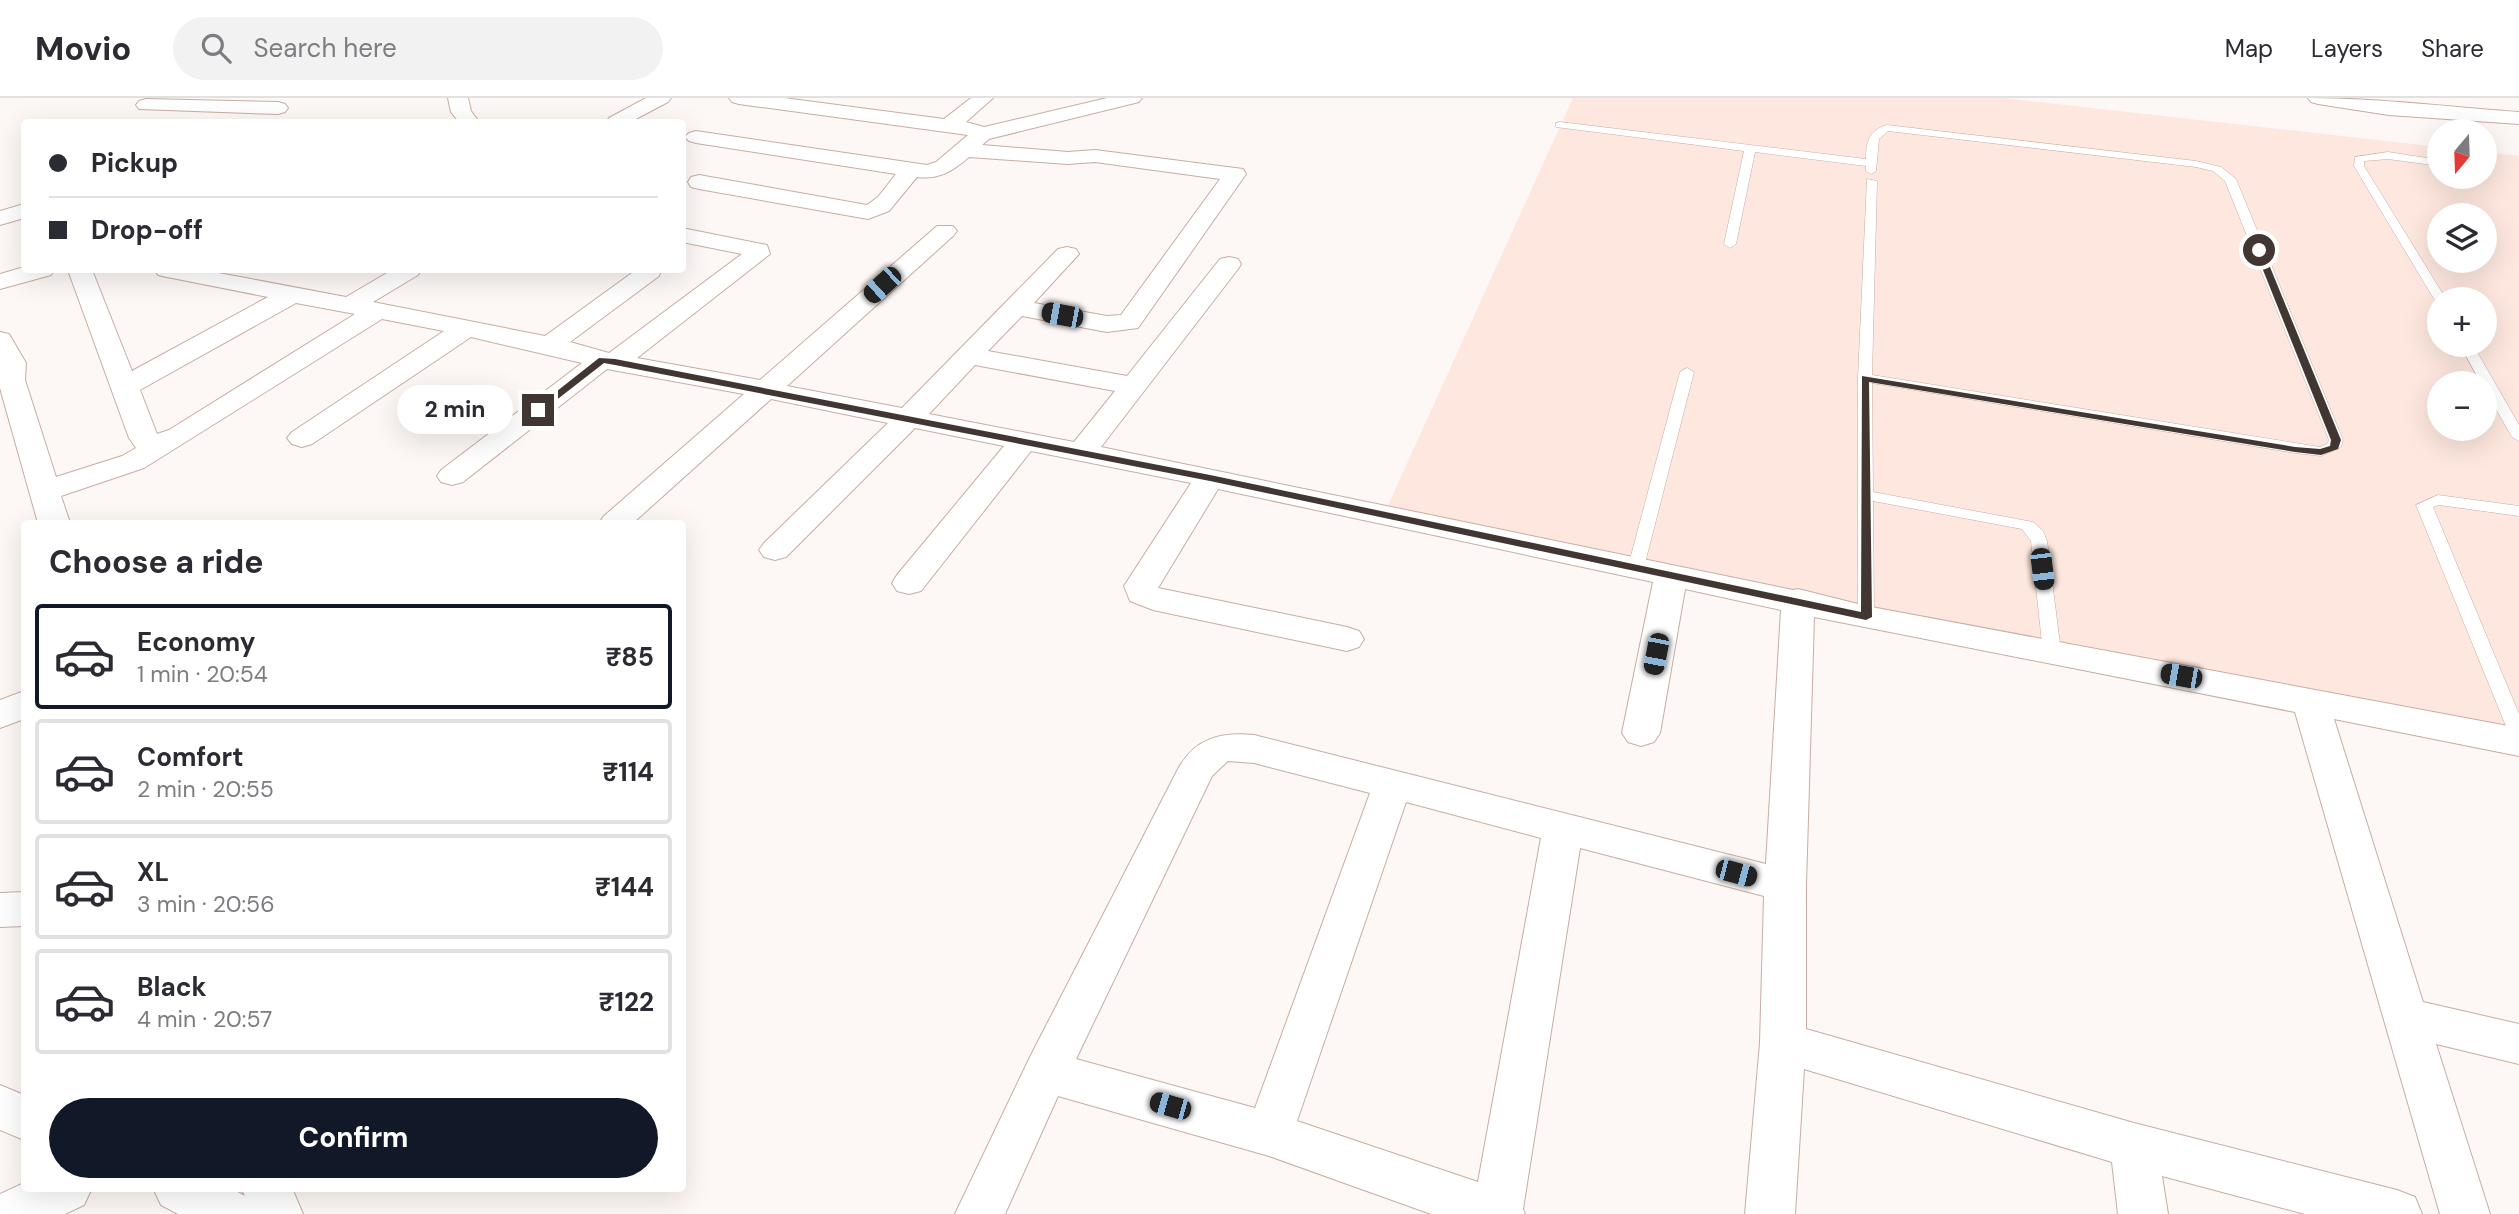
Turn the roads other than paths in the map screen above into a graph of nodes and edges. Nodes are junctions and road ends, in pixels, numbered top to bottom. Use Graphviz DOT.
graph roads {
  1 [pos="457,98"];
  2 [pos="661,98"];
  3 [pos="739,98"];
  4 [pos="897,98"];
  5 [pos="983,98"];
  6 [pos="1132,98"];
  7 [pos="2318,98"];
  8 [pos="140,102"];
  9 [pos="2427,105"];
  10 [pos="806,107"];
  11 [pos="278,109"];
  12 [pos="875,116"];
  13 [pos="2519,118"];
  14 [pos="136,119"];
  15 [pos="467,119"];
  16 [pos="622,119"];
  17 [pos="901,120"];
  18 [pos="1560,125"];
  19 [pos="948,126"];
  20 [pos="982,134"];
  21 [pos="696,136"];
  22 [pos="752,145"];
  23 [pos="1750,148"];
  24 [pos="965,150"];
  25 [pos="857,162"];
  26 [pos="2427,162"];
  27 [pos="910,171"];
  28 [pos="1871,172"];
  29 [pos="691,188"];
  30 [pos="21,212"];
  31 [pos="0,218"];
  32 [pos="944,231"];
  33 [pos="686,236"];
  34 [pos="1730,244"];
  35 [pos="1067,254"];
  36 [pos="1229,264"];
  37 [pos="32,273"];
  38 [pos="81,273"];
  39 [pos="183,273"];
  40 [pos="405,273"];
  41 [pos="647,273"];
  42 [pos="0,282"];
  43 [pos="2433,287"];
  44 [pos="293,294"];
  45 [pos="1017,307"];
  46 [pos="363,309"];
  47 [pos="467,328"];
  48 [pos="0,340"];
  49 [pos="550,345"];
  50 [pos="969,356"];
  51 [pos="2473,357"];
  52 [pos="608,361"];
  53 [pos="1686,373"];
  54 [pos="1865,378"];
  55 [pos="6,380"];
  56 [pos="1134,386"];
  57 [pos="124,387"];
  58 [pos="766,390"];
  59 [pos="907,420"];
  60 [pos="2519,437"];
  61 [pos="302,439"];
  62 [pos="167,442"];
  63 [pos="1023,442"];
  64 [pos="1081,453"];
  65 [pos="452,476"];
  66 [pos="1210,478"];
  67 [pos="45,491"];
  68 [pos="1866,495"];
  69 [pos="2519,511"];
  70 [pos="53,520"];
  71 [pos="618,520"];
  72 [pos="775,550"];
  73 [pos="1636,567"];
  74 [pos="1671,576"];
  75 [pos="909,583"];
  76 [pos="1798,600"];
  77 [pos="1866,617"];
  78 [pos="1347,639"];
  79 [pos="2052,652"];
  80 [pos="2310,701"];
  81 [pos="21,705"];
  82 [pos="0,715"];
  83 [pos="1641,733"];
  84 [pos="2519,736"];
  85 [pos="2519,742"];
  86 [pos="1392,786"];
  87 [pos="1563,827"];
  88 [pos="1785,886"];
  89 [pos="21,909"];
  90 [pos="0,910"];
  91 [pos="2408,1018"];
  92 [pos="1783,1042"];
  93 [pos="2519,1044"];
  94 [pos="1046,1072"];
  95 [pos="0,1107"];
  96 [pos="21,1117"];
  97 [pos="1269,1133"];
  98 [pos="2134,1146"];
  99 [pos="59,1192"];
  100 [pos="186,1192"];
  101 [pos="267,1192"];
  102 [pos="1499,1213"];
  103 [pos="12,1214"];
  104 [pos="229,1214"];
  105 [pos="278,1214"];
  106 [pos="980,1214"];
  107 [pos="1770,1214"];
  108 [pos="2143,1214"];
  109 [pos="2397,1214"];
  110 [pos="2465,1214"];
  1 -- 15 [label="street"];
  2 -- 16 [label="street"];
  3 -- 10 [label="street"];
  4 -- 12 [label="street"];
  5 -- 19 [label="street"];
  6 -- 20 [label="street"];
  7 -- 9 [label="street"];
  8 -- 11 [label="street"];
  8 -- 14 [label="street"];
  9 -- 13 [label="street"];
  10 -- 12 [label="street"];
  10 -- 22 [label="street"];
  12 -- 17 [label="street"];
  17 -- 19 [label="street"];
  17 -- 25 [label="street"];
  18 -- 23 [label="lane"];
  19 -- 20 [label="street"];
  20 -- 24 [label="street"];
  21 -- 22 [label="street"];
  22 -- 25 [label="street"];
  22 -- 29 [label="street"];
  23 -- 28 [label="lane"];
  23 -- 34 [label="lane"];
  24 -- 27 [label="street"];
  24 -- 45 [label="street"];
  25 -- 27 [label="street"];
  26 -- 43 [label="lane"];
  27 -- 29 [label="street"];
  28 -- 54 [label="lane"];
  28 -- 54 [label="lane"];
  30 -- 31 [label="street"];
  32 -- 58 [label="street"];
  33 -- 52 [label="street"];
  35 -- 45 [label="street"];
  36 -- 56 [label="street"];
  37 -- 42 [label="street"];
  38 -- 57 [label="street"];
  39 -- 44 [label="street"];
  40 -- 46 [label="street"];
  41 -- 49 [label="street"];
  44 -- 46 [label="street"];
  44 -- 57 [label="street"];
  45 -- 50 [label="street"];
  46 -- 47 [label="street"];
  46 -- 62 [label="street"];
  47 -- 49 [label="street"];
  47 -- 61 [label="street"];
  48 -- 55 [label="street"];
  49 -- 52 [label="street"];
  50 -- 56 [label="street"];
  50 -- 59 [label="street"];
  51 -- 60 [label="lane"];
  52 -- 58 [label="street"];
  52 -- 65 [label="street"];
  53 -- 73 [label="lane"];
  54 -- 68 [label="lane"];
  55 -- 67 [label="street"];
  56 -- 64 [label="street"];
  57 -- 62 [label="street"];
  58 -- 59 [label="street"];
  58 -- 71 [label="street"];
  59 -- 63 [label="street"];
  59 -- 72 [label="street"];
  62 -- 67 [label="street"];
  63 -- 64 [label="street"];
  63 -- 75 [label="street"];
  64 -- 66 [label="street"];
  66 -- 73 [label="street"];
  66 -- 78 [label="street"];
  67 -- 70 [label="street"];
  68 -- 77 [label="lane"];
  68 -- 79 [label="lane"];
  69 -- 84 [label="lane"];
  73 -- 74 [label="street"];
  74 -- 76 [label="street"];
  74 -- 83 [label="street"];
  76 -- 77 [label="street"];
  76 -- 88 [label="street"];
  77 -- 79 [label="street"];
  79 -- 80 [label="street"];
  80 -- 85 [label="street"];
  80 -- 91 [label="street"];
  81 -- 82 [label="street"];
  86 -- 87 [label="street"];
  86 -- 94 [label="street"];
  86 -- 97 [label="street"];
  87 -- 88 [label="street"];
  87 -- 102 [label="street"];
  88 -- 92 [label="street"];
  89 -- 90 [label="street"];
  91 -- 93 [label="street"];
  91 -- 110 [label="street"];
  92 -- 98 [label="street"];
  92 -- 107 [label="street"];
  94 -- 97 [label="street"];
  94 -- 106 [label="street"];
  95 -- 96 [label="street"];
  97 -- 102 [label="street"];
  98 -- 108 [label="street"];
  98 -- 109 [label="street"];
  99 -- 103 [label="street"];
  100 -- 104 [label="street"];
  101 -- 105 [label="street"];
}
